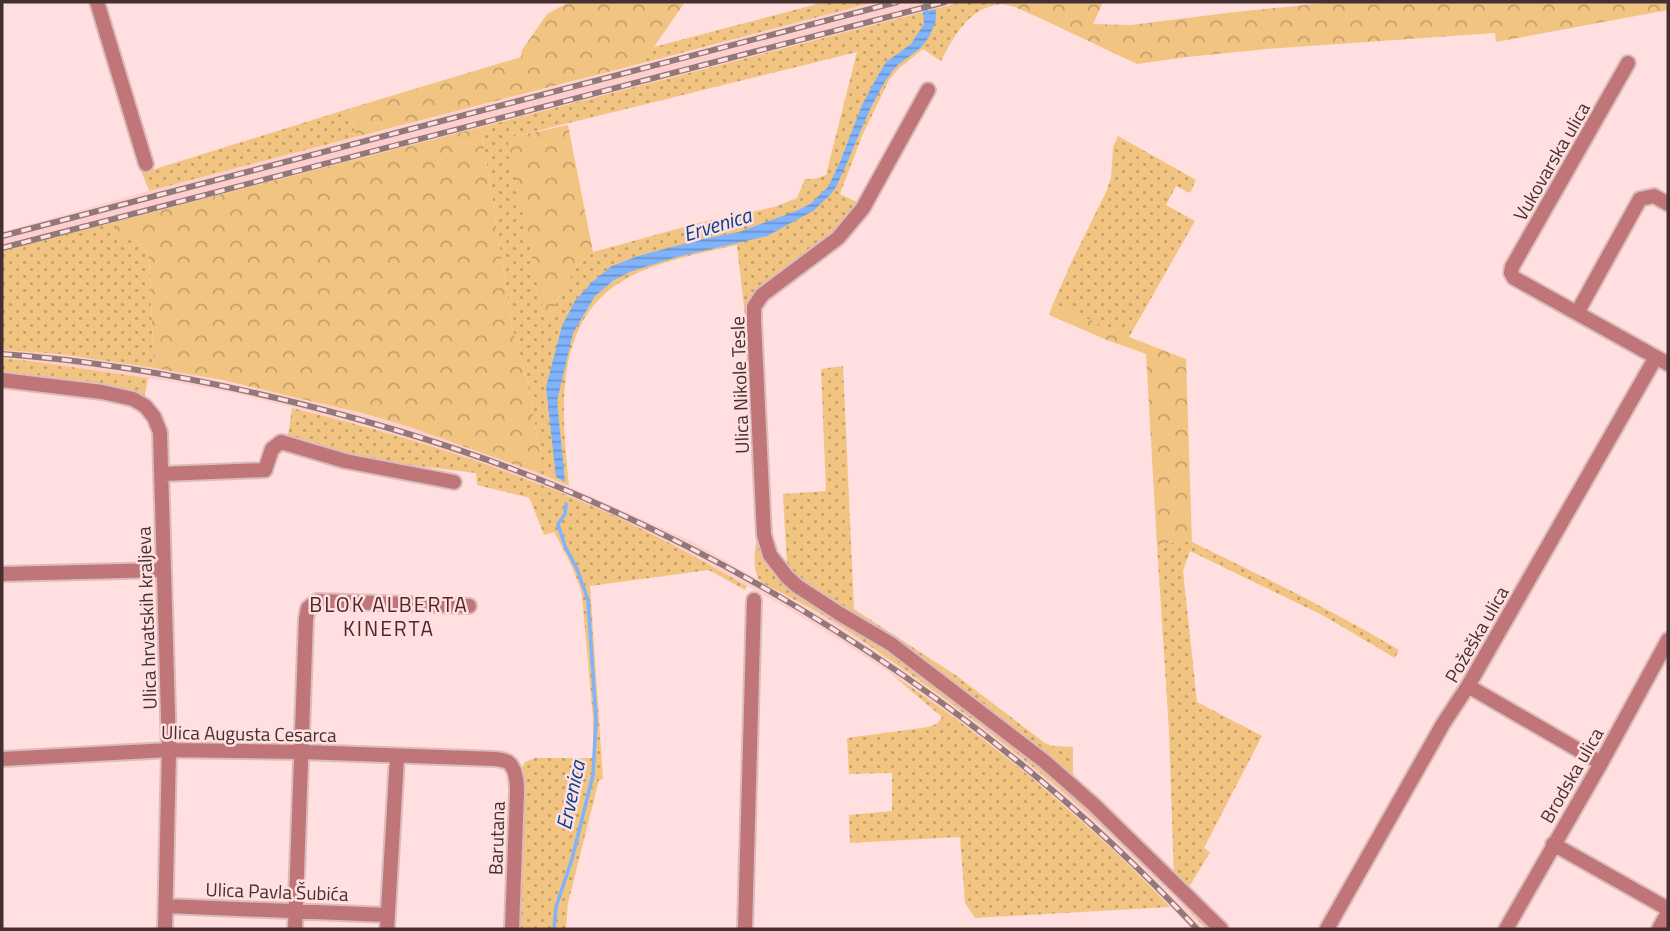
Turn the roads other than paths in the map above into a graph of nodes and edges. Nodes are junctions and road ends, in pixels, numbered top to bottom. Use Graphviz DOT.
graph roads {
  1 [pos="97,2"];
  2 [pos="1628,63"];
  3 [pos="928,90"];
  4 [pos="146,164"];
  5 [pos="1668,204"];
  6 [pos="1577,313"];
  7 [pos="1662,360"];
  8 [pos="2,380"];
  9 [pos="162,474"];
  10 [pos="454,482"];
  11 [pos="163,570"];
  12 [pos="2,574"];
  13 [pos="754,600"];
  14 [pos="469,606"];
  15 [pos="1668,640"];
  16 [pos="1468,686"];
  17 [pos="169,750"];
  18 [pos="302,752"];
  19 [pos="397,757"];
  20 [pos="496,759"];
  21 [pos="2,760"];
  22 [pos="1601,763"];
  23 [pos="1553,844"];
  24 [pos="166,906"];
  25 [pos="295,910"];
  26 [pos="1668,910"];
  27 [pos="387,922"];
  28 [pos="165,929"];
  29 [pos="295,929"];
  30 [pos="512,929"];
  31 [pos="745,929"];
  32 [pos="1221,929"];
  33 [pos="1327,929"];
  34 [pos="1506,929"];
  35 [pos="1659,929"];
  1 -- 4 [label="street"];
  2 -- 6 [label="street, Vukovarska ulica"];
  3 -- 32 [label="street, Ulica Nikole Tesle"];
  5 -- 6 [label="street"];
  6 -- 7 [label="street"];
  7 -- 16 [label="street, Požeška ulica"];
  8 -- 9 [label="street, Ulica hrvatskih kraljeva"];
  9 -- 10 [label="street"];
  9 -- 11 [label="street, Ulica hrvatskih kraljeva"];
  11 -- 12 [label="street"];
  11 -- 17 [label="street, Ulica hrvatskih kraljeva"];
  13 -- 31 [label="street"];
  14 -- 18 [label="street"];
  15 -- 22 [label="street, Brodska ulica"];
  16 -- 22 [label="street"];
  16 -- 33 [label="street, Požeška ulica"];
  17 -- 18 [label="street, Ulica Augusta Cesarca"];
  17 -- 21 [label="street, Ulica Augusta Cesarca"];
  17 -- 24 [label="street, Ulica hrvatskih kraljeva"];
  18 -- 19 [label="street, Ulica Augusta Cesarca"];
  18 -- 25 [label="street"];
  19 -- 20 [label="street, Ulica Augusta Cesarca"];
  19 -- 27 [label="street, Ulica Pavla Šubića"];
  20 -- 30 [label="street, Barutana"];
  22 -- 23 [label="street, Brodska ulica"];
  23 -- 26 [label="street"];
  23 -- 34 [label="street, Brodska ulica"];
  24 -- 25 [label="street, Ulica Pavla Šubića"];
  24 -- 28 [label="street, Ulica hrvatskih kraljeva"];
  25 -- 27 [label="street, Ulica Pavla Šubića"];
  25 -- 29 [label="street"];
  26 -- 35 [label="street"];
}
